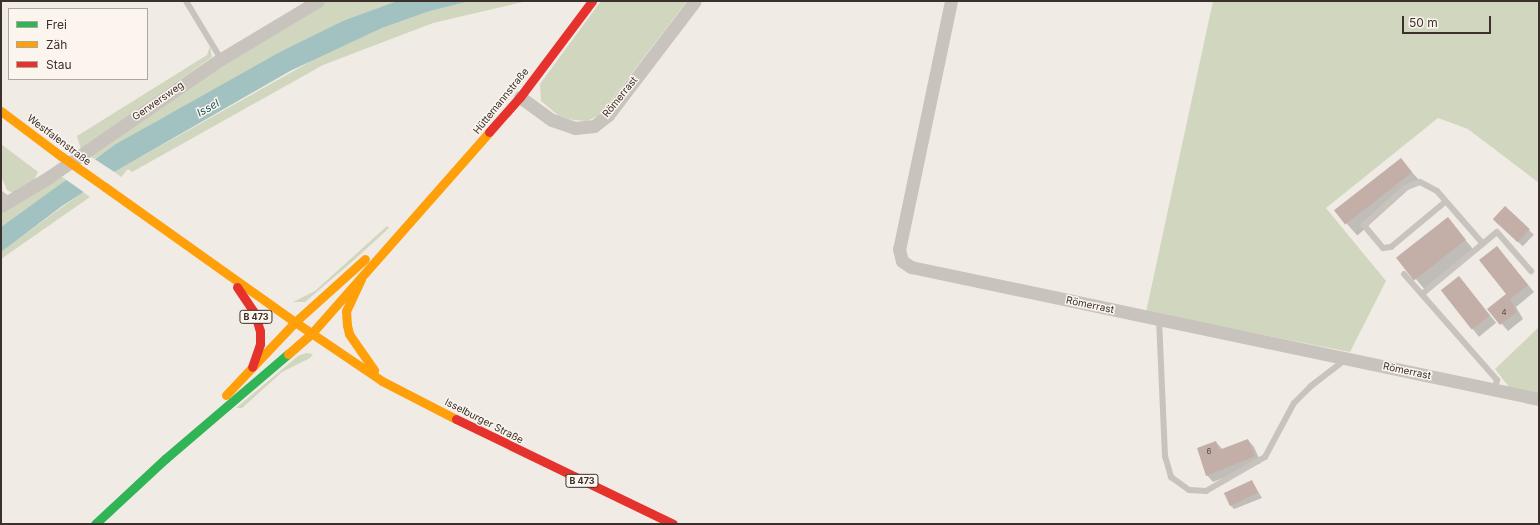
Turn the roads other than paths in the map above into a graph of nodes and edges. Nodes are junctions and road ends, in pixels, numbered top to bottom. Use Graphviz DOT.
graph roads {
  1 [pos="186,1"];
  2 [pos="318,1"];
  3 [pos="592,1"];
  4 [pos="695,1"];
  5 [pos="951,1"];
  6 [pos="221,59"];
  7 [pos="520,97"];
  8 [pos="1,110"];
  9 [pos="4,200"];
  10 [pos="1445,202"];
  11 [pos="420,209"];
  12 [pos="1483,244"];
  13 [pos="1531,271"];
  14 [pos="228,274"];
  15 [pos="1404,274"];
  16 [pos="361,279"];
  17 [pos="1422,294"];
  18 [pos="1159,320"];
  19 [pos="295,322"];
  20 [pos="312,333"];
  21 [pos="1346,359"];
  22 [pos="252,367"];
  23 [pos="382,381"];
  24 [pos="1495,389"];
  25 [pos="1539,399"];
  26 [pos="166,459"];
  27 [pos="95,524"];
  28 [pos="672,524"];
  1 -- 6 [label="lane"];
  2 -- 6 [label="street, Gerwersweg"];
  3 -- 7 [label="main road, Hüttemannstraße"];
  4 -- 7 [label="street, Römerrast"];
  5 -- 18 [label="street, Römerrast"];
  6 -- 9 [label="street, Gerwersweg"];
  7 -- 11 [label="main road, Hüttemannstraße"];
  8 -- 14 [label="main road, Westfalenstraße / B 473, bridge"];
  10 -- 10 [label="lane"];
  10 -- 12 [label="lane"];
  11 -- 16 [label="main road, Hüttemannstraße"];
  11 -- 19 [label="main road, Hüttemannstraße"];
  12 -- 13 [label="lane"];
  12 -- 17 [label="lane"];
  14 -- 19 [label="main road, B 473"];
  14 -- 22 [label="main road, B 473"];
  15 -- 17 [label="lane"];
  16 -- 20 [label="main road, Hüttemannstraße"];
  16 -- 23 [label="main road, B 473"];
  17 -- 24 [label="lane"];
  18 -- 21 [label="street, Römerrast"];
  18 -- 21 [label="lane"];
  19 -- 20 [label="main road, Isselburger Straße / B 473"];
  19 -- 22 [label="main road, Hüttemannstraße"];
  20 -- 23 [label="main road, Isselburger Straße / B 473"];
  20 -- 26 [label="main road, Hüttemannstraße"];
  21 -- 24 [label="street, Römerrast"];
  22 -- 26 [label="main road, Hüttemannstraße"];
  23 -- 28 [label="main road, Isselburger Straße / B 473"];
  24 -- 25 [label="street, Römerrast"];
  26 -- 27 [label="main road"];
}
